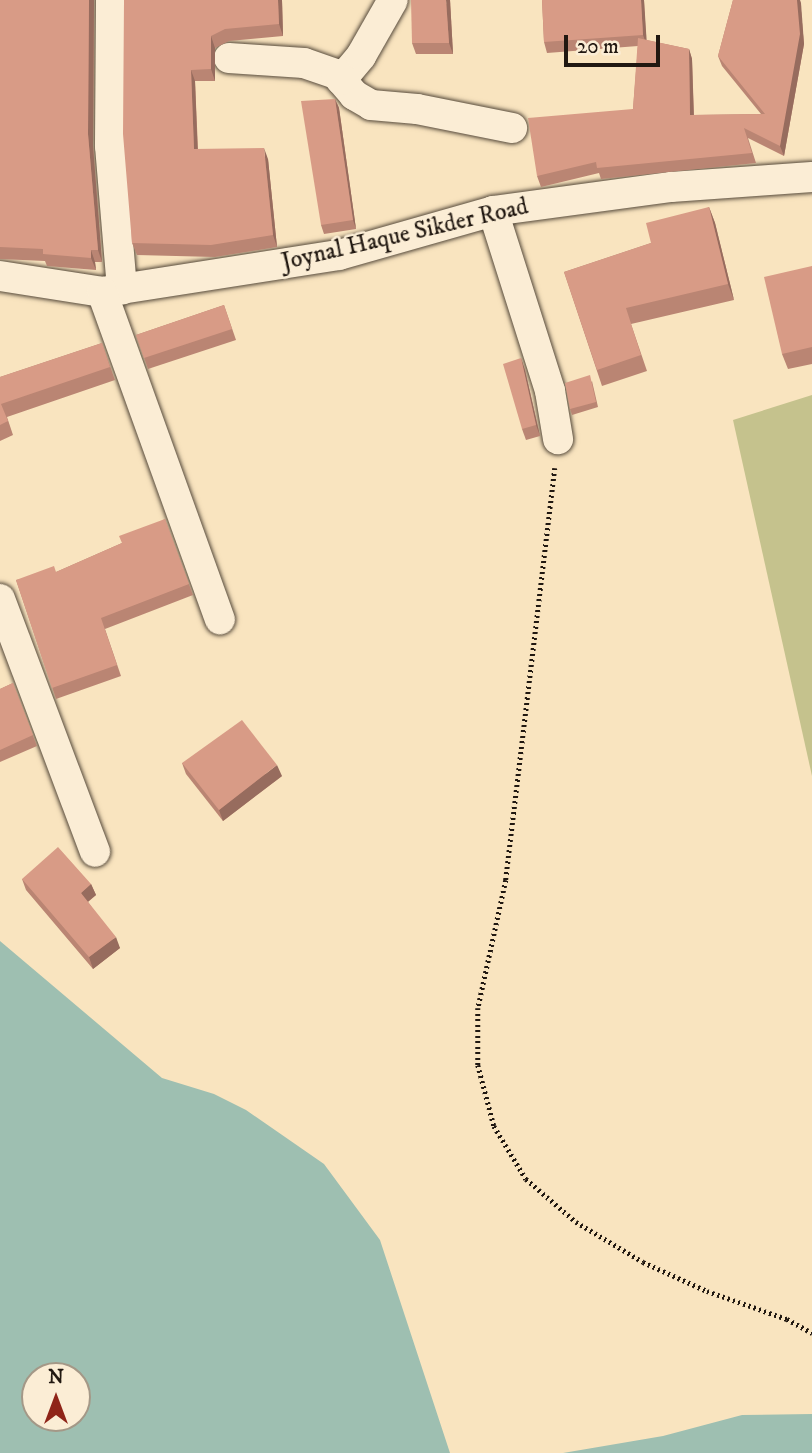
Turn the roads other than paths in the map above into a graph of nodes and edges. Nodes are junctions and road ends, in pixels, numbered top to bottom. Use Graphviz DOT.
graph roads {
  1 [pos="111,0"];
  2 [pos="393,0"];
  3 [pos="229,58"];
  4 [pos="341,80"];
  5 [pos="512,128"];
  6 [pos="812,177"];
  7 [pos="493,211"];
  8 [pos="0,276"];
  9 [pos="112,290"];
  10 [pos="558,439"];
  11 [pos="0,599"];
  12 [pos="220,619"];
  13 [pos="94,852"];
  1 -- 9 [label="street"];
  2 -- 4 [label="street"];
  3 -- 4 [label="street"];
  4 -- 5 [label="street"];
  6 -- 7 [label="street, Joynal Haque Sikder Road"];
  7 -- 9 [label="street, Joynal Haque Sikder Road"];
  7 -- 10 [label="street"];
  8 -- 9 [label="street, Joynal Haque Sikder Road"];
  9 -- 12 [label="street"];
  11 -- 13 [label="street"];
}
